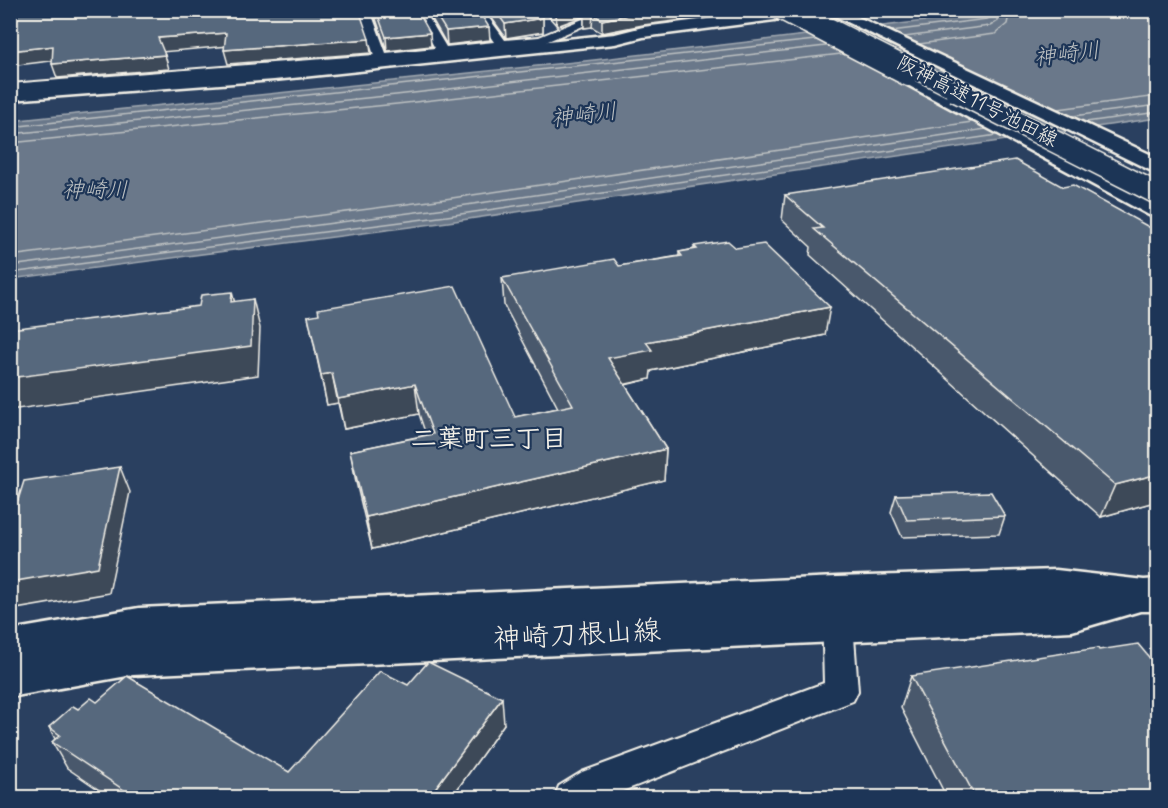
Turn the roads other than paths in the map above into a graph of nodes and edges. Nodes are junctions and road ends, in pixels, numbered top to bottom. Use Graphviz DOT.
graph roads {
  1 [pos="364,10"];
  2 [pos="418,10"];
  3 [pos="477,10"];
  4 [pos="664,10"];
  5 [pos="797,10"];
  6 [pos="816,10"];
  7 [pos="821,10"];
  8 [pos="830,10"];
  9 [pos="645,11"];
  10 [pos="775,12"];
  11 [pos="591,14"];
  12 [pos="502,44"];
  13 [pos="442,50"];
  14 [pos="381,56"];
  15 [pos="10,88"];
  16 [pos="10,94"];
  17 [pos="1158,168"];
  18 [pos="1158,180"];
  19 [pos="1158,194"];
  20 [pos="1158,210"];
  21 [pos="1151,596"];
  22 [pos="837,608"];
  23 [pos="10,648"];
  24 [pos="10,678"];
  25 [pos="572,798"];
  1 -- 14 [label="street"];
  2 -- 13 [label="street"];
  3 -- 12 [label="street"];
  4 -- 9 [label="street"];
  5 -- 19 [label="main road, 阪神高速11号池田線, bridge"];
  6 -- 18 [label="main road, 阪神高速11号池田線"];
  7 -- 10 [label="main road"];
  8 -- 17 [label="main road"];
  9 -- 11 [label="street"];
  10 -- 16 [label="main road"];
  10 -- 20 [label="main road, bridge"];
  11 -- 12 [label="street"];
  12 -- 13 [label="street"];
  13 -- 14 [label="street"];
  14 -- 15 [label="street"];
  21 -- 22 [label="main road, 神崎刀根山線"];
  22 -- 23 [label="main road, 神崎刀根山線"];
  22 -- 24 [label="main road, 神崎刀根山線"];
  22 -- 25 [label="street"];
}
